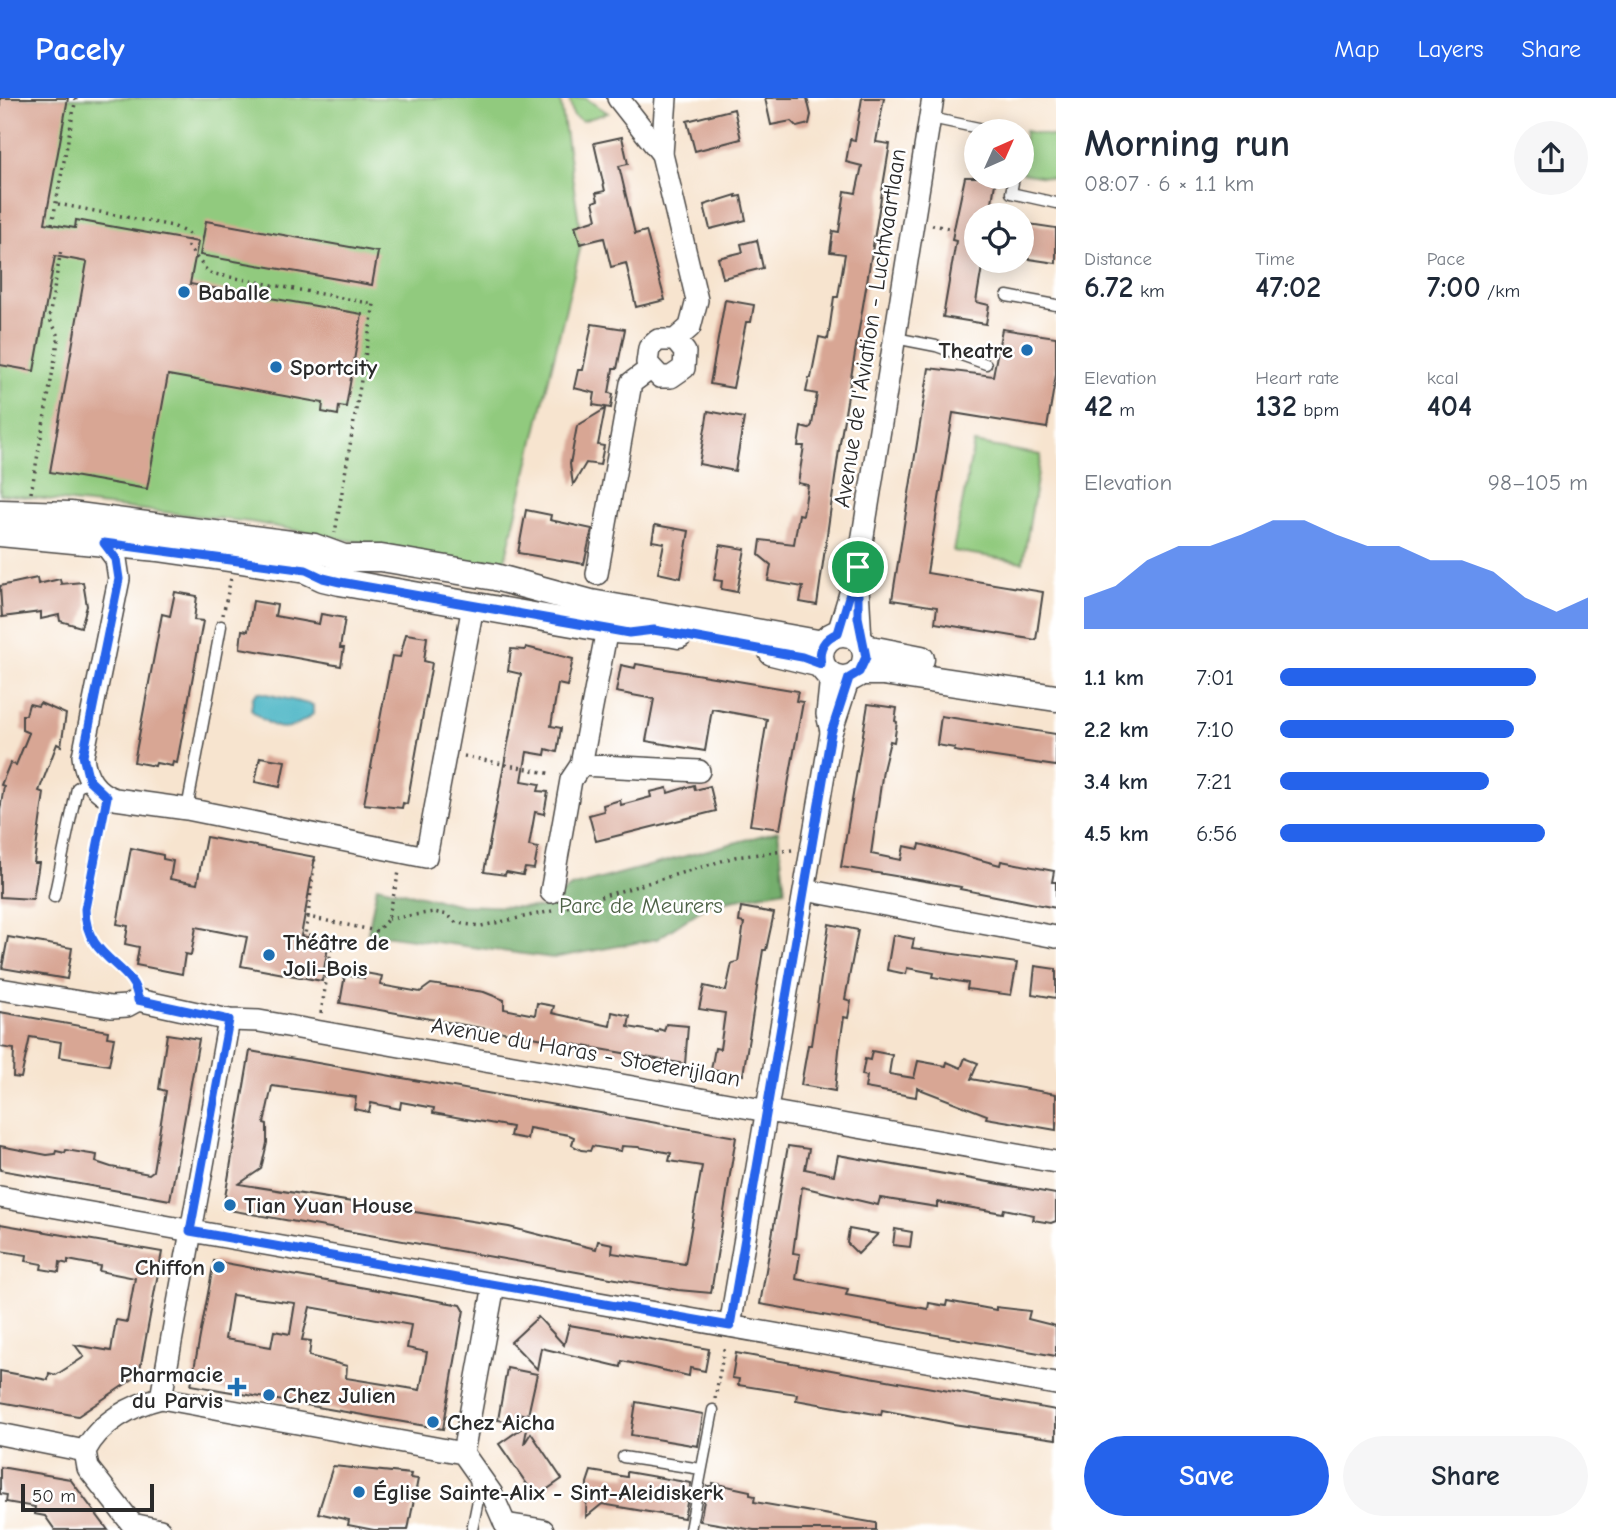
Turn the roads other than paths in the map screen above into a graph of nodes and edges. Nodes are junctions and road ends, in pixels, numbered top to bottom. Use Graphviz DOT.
graph roads {
  1 [pos="618,98"];
  2 [pos="666,98"];
  3 [pos="932,108"];
  4 [pos="964,120"];
  5 [pos="662,154"];
  6 [pos="1012,189"];
  7 [pos="1056,203"];
  8 [pos="1007,296"];
  9 [pos="1056,305"];
  10 [pos="894,338"];
  11 [pos="675,340"];
  12 [pos="986,364"];
  13 [pos="650,369"];
  14 [pos="0,513"];
  15 [pos="0,533"];
  16 [pos="104,543"];
  17 [pos="597,574"];
  18 [pos="473,606"];
  19 [pos="221,626"];
  20 [pos="607,629"];
  21 [pos="844,657"];
  22 [pos="1056,680"];
  23 [pos="1056,698"];
  24 [pos="581,765"];
  25 [pos="699,771"];
  26 [pos="89,780"];
  27 [pos="187,809"];
  28 [pos="805,890"];
  29 [pos="551,891"];
  30 [pos="54,897"];
  31 [pos="1056,937"];
  32 [pos="0,989"];
  33 [pos="229,1020"];
  34 [pos="768,1111"];
  35 [pos="1056,1162"];
  36 [pos="0,1197"];
  37 [pos="190,1231"];
  38 [pos="494,1285"];
  39 [pos="727,1334"];
  40 [pos="1056,1384"];
  41 [pos="161,1398"];
  42 [pos="713,1410"];
  43 [pos="0,1434"];
  44 [pos="85,1451"];
  45 [pos="624,1457"];
  46 [pos="468,1460"];
  47 [pos="701,1469"];
  48 [pos="503,1527"];
  49 [pos="146,1529"];
  50 [pos="472,1530"];
  51 [pos="543,1530"];
  52 [pos="690,1530"];
  1 -- 5 [label="street"];
  2 -- 5 [label="street"];
  3 -- 4 [label="lane"];
  3 -- 10 [label="street, Avenue de l'Aviation - Luchtvaartlaan"];
  5 -- 11 [label="street"];
  6 -- 7 [label="lane"];
  8 -- 9 [label="lane"];
  10 -- 12 [label="lane"];
  10 -- 21 [label="street, Avenue de l'Aviation - Luchtvaartlaan"];
  11 -- 13 [label="street"];
  11 -- 13 [label="street"];
  13 -- 17 [label="street"];
  14 -- 21 [label="street"];
  15 -- 16 [label="street"];
  16 -- 18 [label="street"];
  16 -- 26 [label="street"];
  18 -- 20 [label="street"];
  18 -- 27 [label="street"];
  19 -- 27 [label="lane"];
  20 -- 21 [label="street"];
  20 -- 24 [label="street"];
  21 -- 22 [label="street"];
  21 -- 23 [label="street"];
  21 -- 28 [label="street, Avenue de l'Aviation - Luchtvaartlaan"];
  24 -- 25 [label="street"];
  24 -- 29 [label="street"];
  26 -- 27 [label="street"];
  26 -- 30 [label="lane"];
  28 -- 31 [label="street"];
  28 -- 34 [label="street, Avenue de l'Aviation - Luchtvaartlaan"];
  32 -- 33 [label="street, Avenue du Haras - Stoeterijlaan"];
  33 -- 34 [label="street, Avenue du Haras - Stoeterijlaan"];
  33 -- 37 [label="street"];
  34 -- 35 [label="street, Avenue du Haras - Stoeterijlaan"];
  34 -- 39 [label="street, Avenue de l'Aviation - Luchtvaartlaan"];
  36 -- 37 [label="street"];
  37 -- 38 [label="street"];
  37 -- 41 [label="street"];
  38 -- 39 [label="street"];
  38 -- 46 [label="street"];
  39 -- 40 [label="street"];
  41 -- 44 [label="street"];
  41 -- 46 [label="street"];
  42 -- 47 [label="lane"];
  43 -- 44 [label="street"];
  44 -- 49 [label="street"];
  45 -- 47 [label="lane"];
  46 -- 48 [label="street"];
  46 -- 50 [label="lane"];
  47 -- 52 [label="lane"];
  48 -- 51 [label="street"];
}
